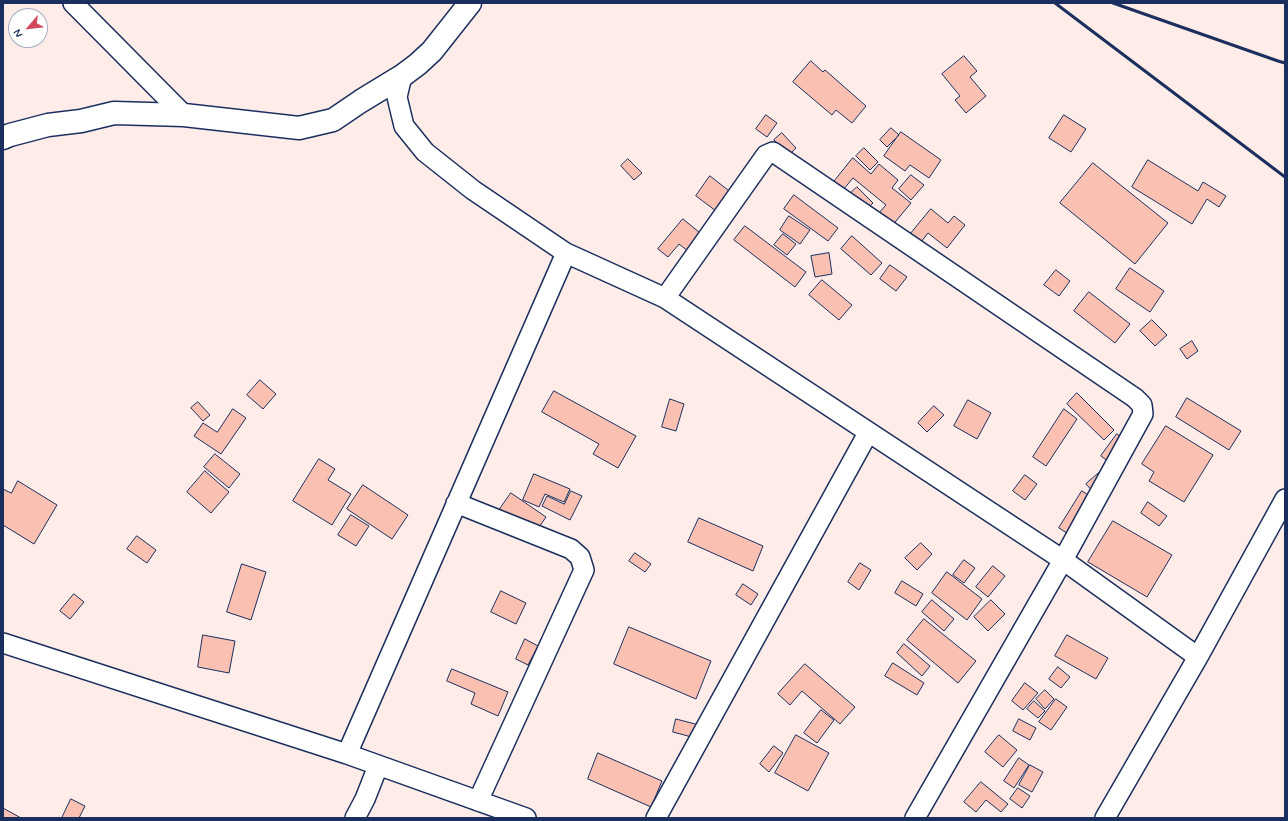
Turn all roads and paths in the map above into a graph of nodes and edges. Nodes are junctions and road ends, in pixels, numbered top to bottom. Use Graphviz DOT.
graph roads {
  1 [pos="73,3"];
  2 [pos="470,3"];
  3 [pos="402,76"];
  4 [pos="184,116"];
  5 [pos="3,138"];
  6 [pos="566,253"];
  7 [pos="665,298"];
  8 [pos="868,433"];
  9 [pos="1285,499"];
  10 [pos="456,503"];
  11 [pos="1063,560"];
  12 [pos="3,643"];
  13 [pos="1198,657"];
  14 [pos="347,754"];
  15 [pos="378,766"];
  16 [pos="478,801"];
  17 [pos="355,818"];
  18 [pos="526,818"];
  19 [pos="656,818"];
  20 [pos="915,818"];
  21 [pos="1105,818"];
  1 -- 4 [label="street"];
  2 -- 3 [label="street"];
  3 -- 4 [label="street"];
  3 -- 6 [label="street"];
  4 -- 5 [label="street"];
  6 -- 7 [label="street"];
  6 -- 10 [label="street"];
  7 -- 8 [label="street"];
  7 -- 11 [label="street"];
  8 -- 11 [label="street"];
  8 -- 19 [label="street"];
  9 -- 13 [label="street"];
  10 -- 14 [label="street"];
  10 -- 16 [label="street"];
  11 -- 13 [label="street"];
  11 -- 20 [label="street"];
  12 -- 14 [label="street"];
  13 -- 21 [label="street"];
  14 -- 15 [label="street"];
  15 -- 16 [label="street"];
  15 -- 17 [label="street"];
  16 -- 18 [label="street"];
}
